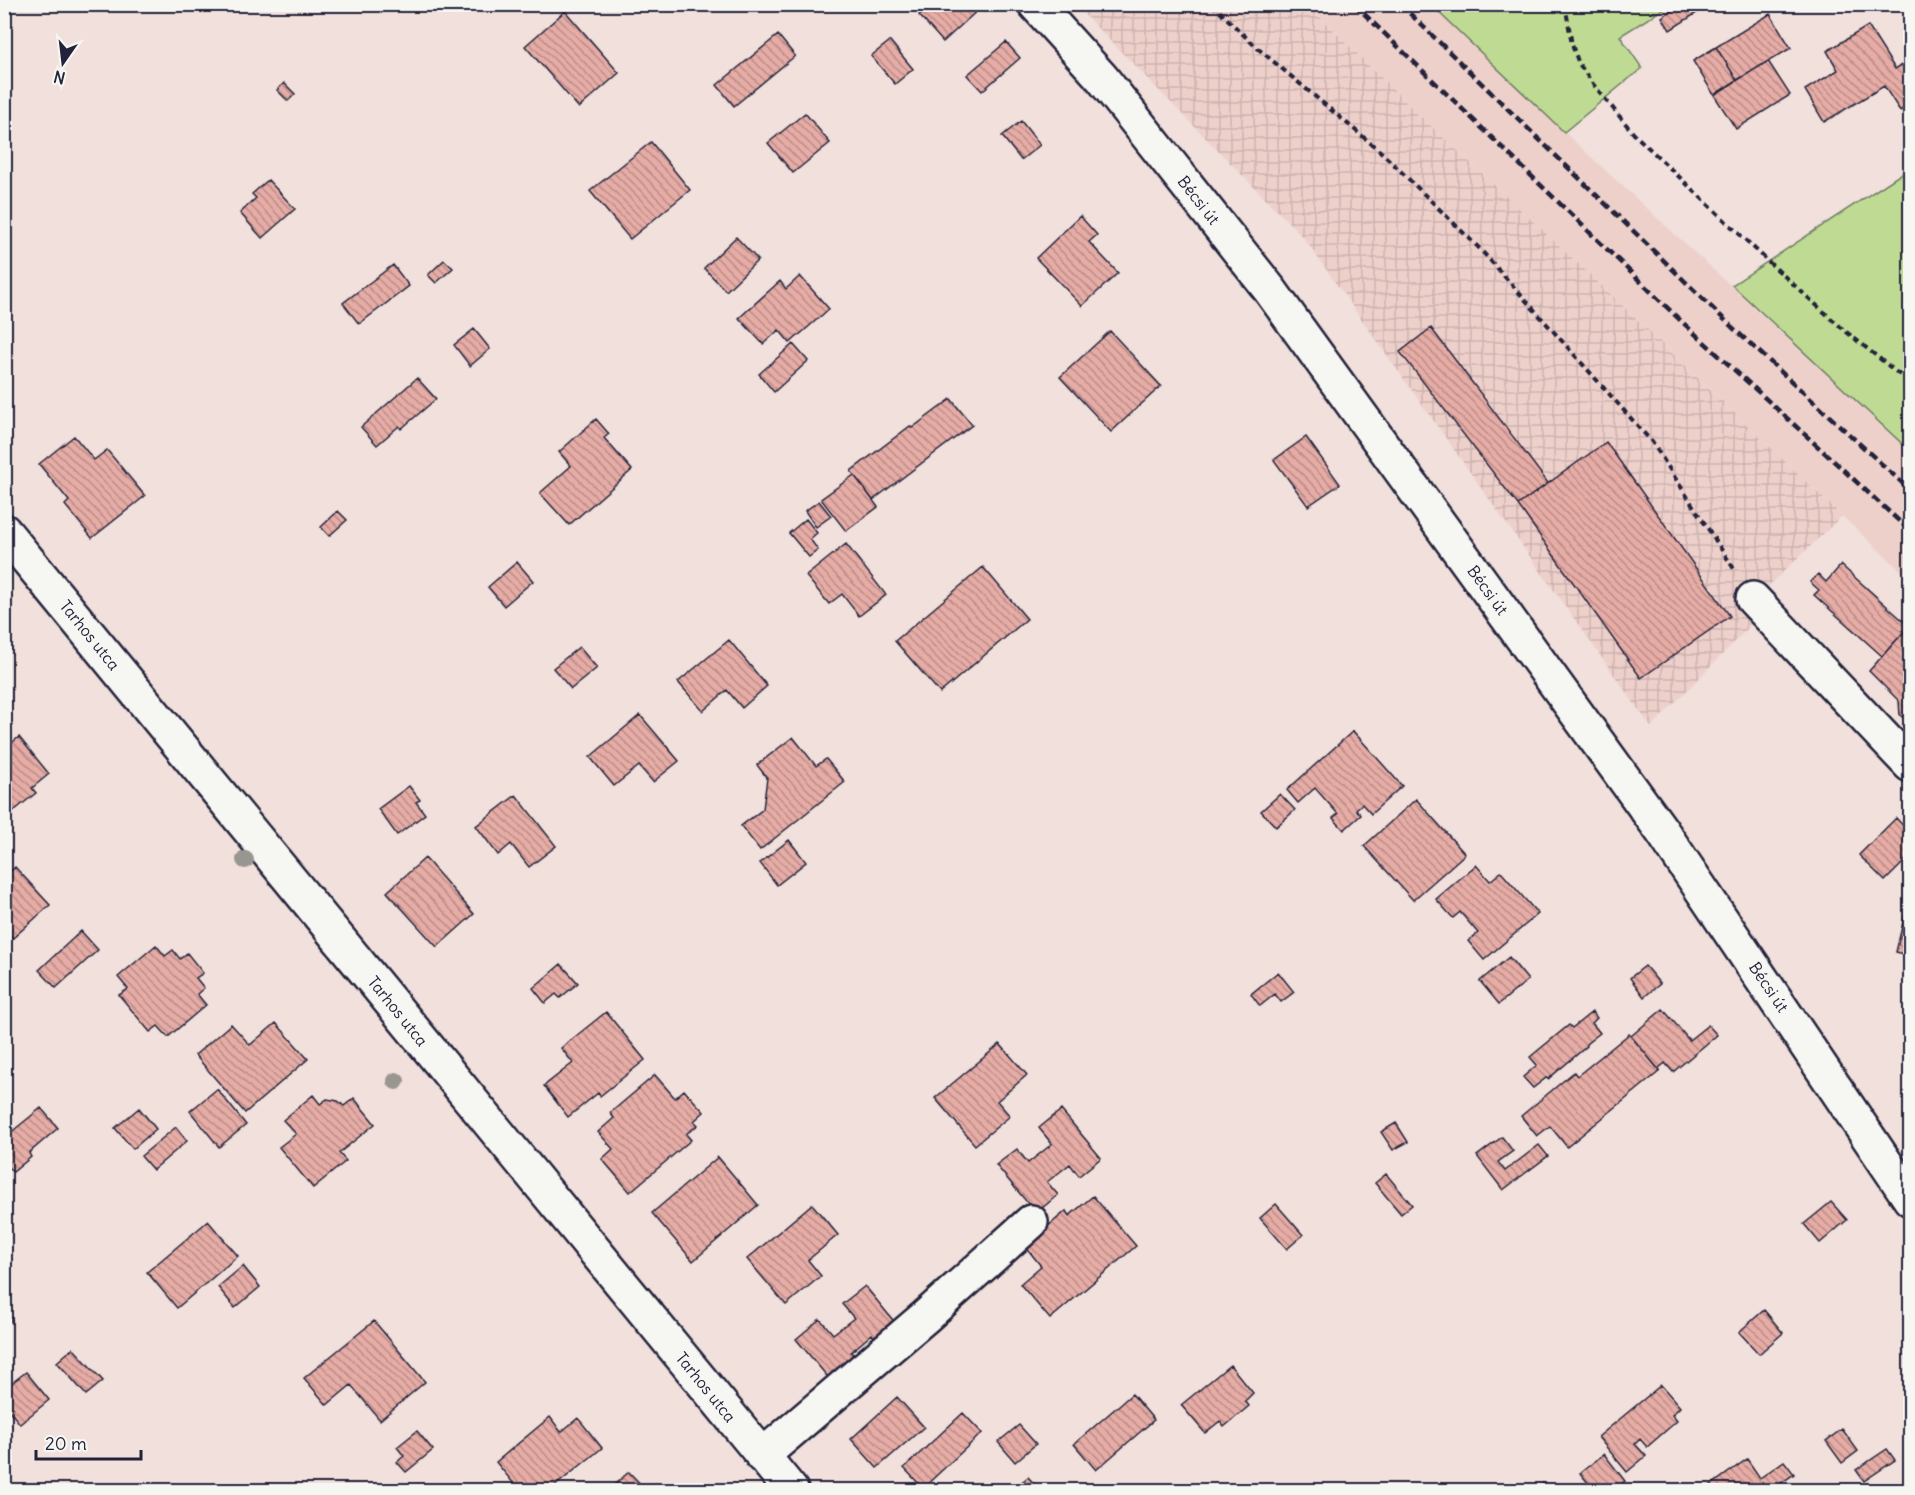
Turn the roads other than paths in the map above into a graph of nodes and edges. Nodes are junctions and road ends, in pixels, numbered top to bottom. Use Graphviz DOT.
graph roads {
  1 [pos="1035,4"];
  2 [pos="4,531"];
  3 [pos="1753,599"];
  4 [pos="1911,765"];
  5 [pos="1911,1199"];
  6 [pos="1031,1222"];
  7 [pos="762,1456"];
  8 [pos="791,1491"];
  1 -- 5 [label="street, Bécsi út"];
  2 -- 7 [label="street, Tarhos utca"];
  3 -- 4 [label="street"];
  6 -- 7 [label="street"];
  7 -- 8 [label="street, Tarhos utca"];
}
